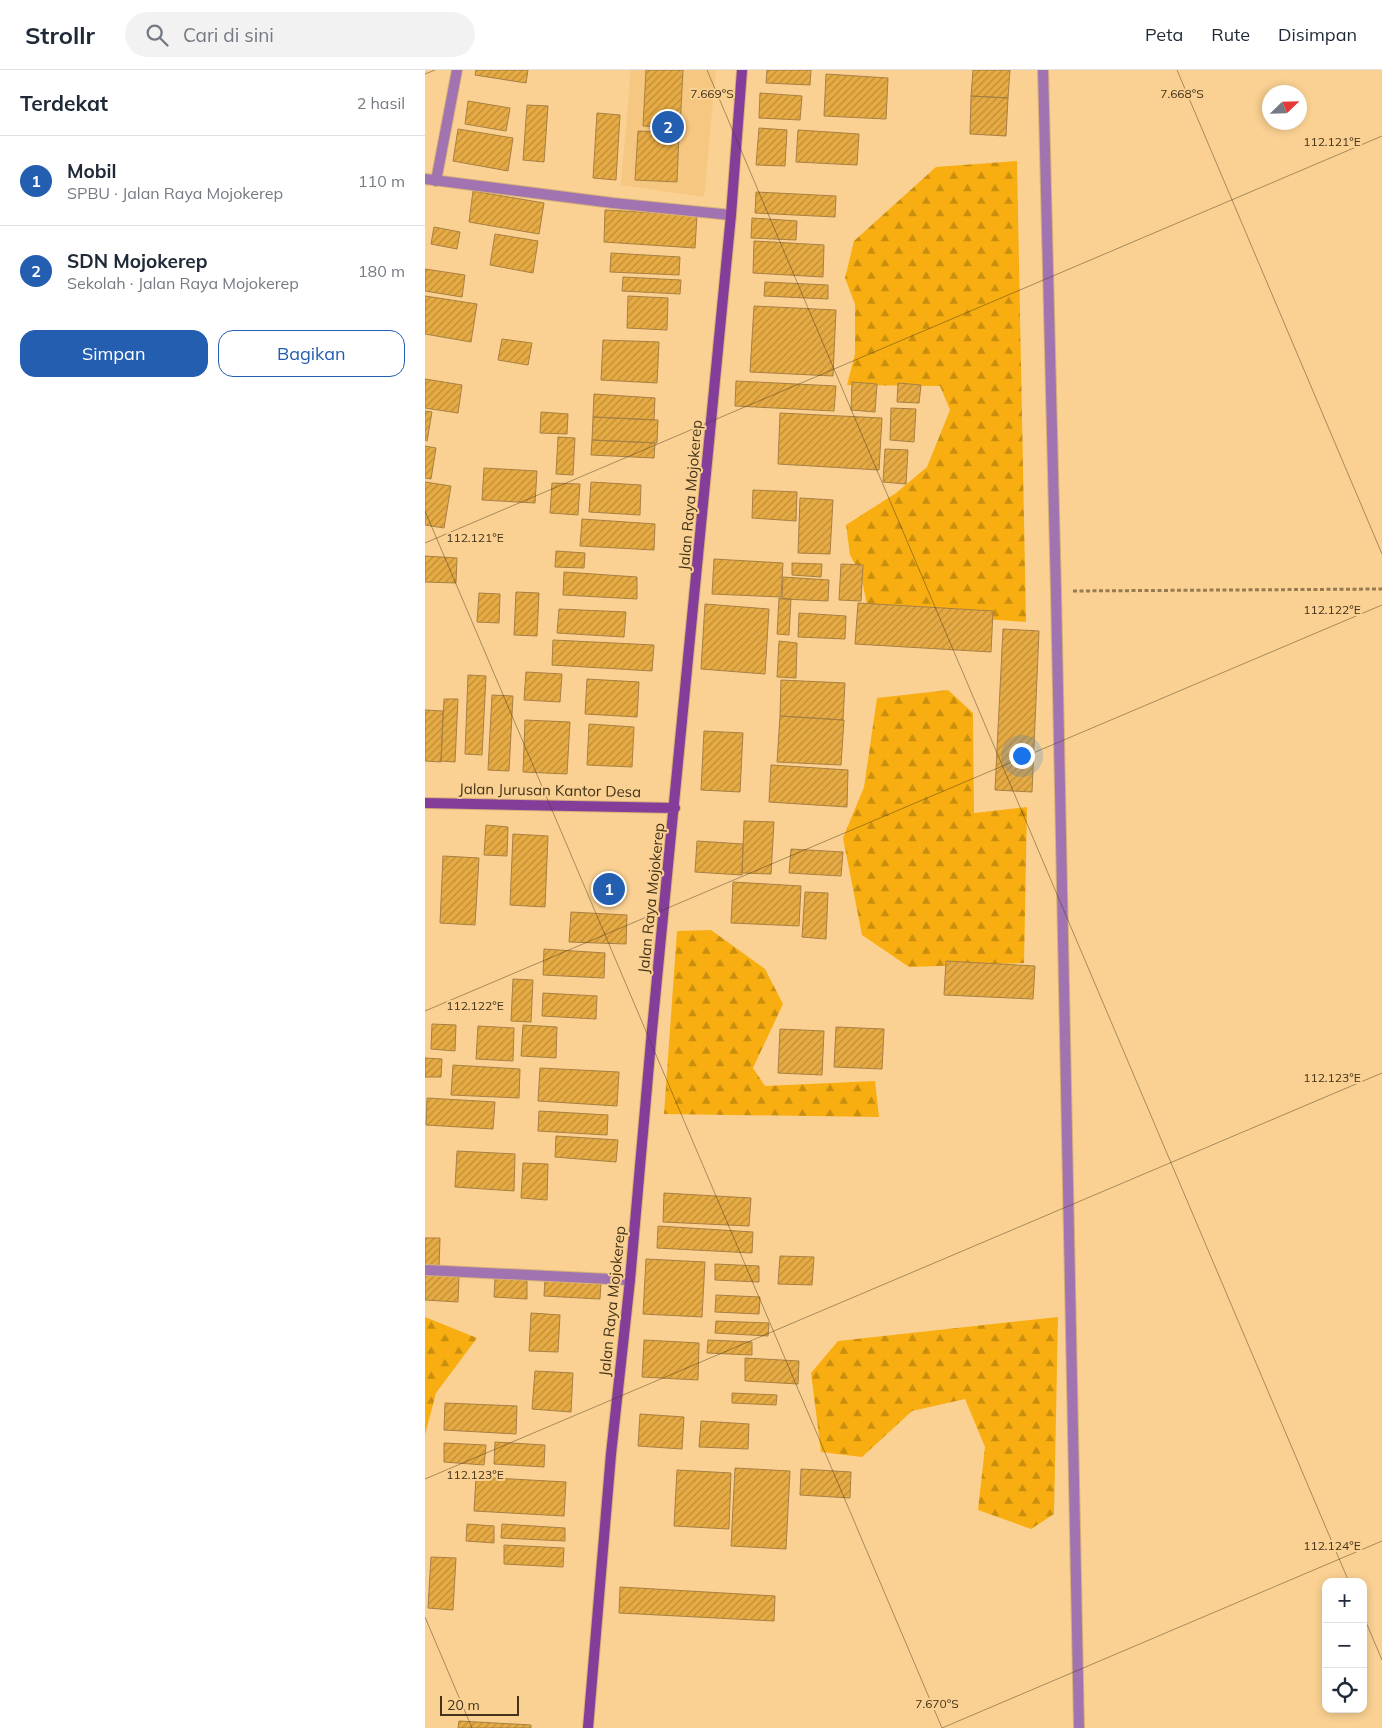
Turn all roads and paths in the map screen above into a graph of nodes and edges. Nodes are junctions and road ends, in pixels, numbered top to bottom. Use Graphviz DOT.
graph roads {
  1 [pos="457,70"];
  2 [pos="742,70"];
  3 [pos="1043,70"];
  4 [pos="430,180"];
  5 [pos="731,214"];
  6 [pos="1382,589"];
  7 [pos="1056,592"];
  8 [pos="425,803"];
  9 [pos="675,808"];
  10 [pos="425,1270"];
  11 [pos="630,1280"];
  12 [pos="588,1728"];
  13 [pos="1079,1728"];
  1 -- 4 [label="street"];
  2 -- 5 [label="main road, Jalan Raya Mojokerep"];
  3 -- 7 [label="street"];
  4 -- 5 [label="street"];
  5 -- 9 [label="main road, Jalan Raya Mojokerep"];
  6 -- 7 [label="path"];
  7 -- 13 [label="street"];
  8 -- 9 [label="main road, Jalan Jurusan Kantor Desa"];
  9 -- 11 [label="main road, Jalan Raya Mojokerep"];
  10 -- 11 [label="street"];
  11 -- 12 [label="main road, Jalan Raya Mojokerep"];
}
